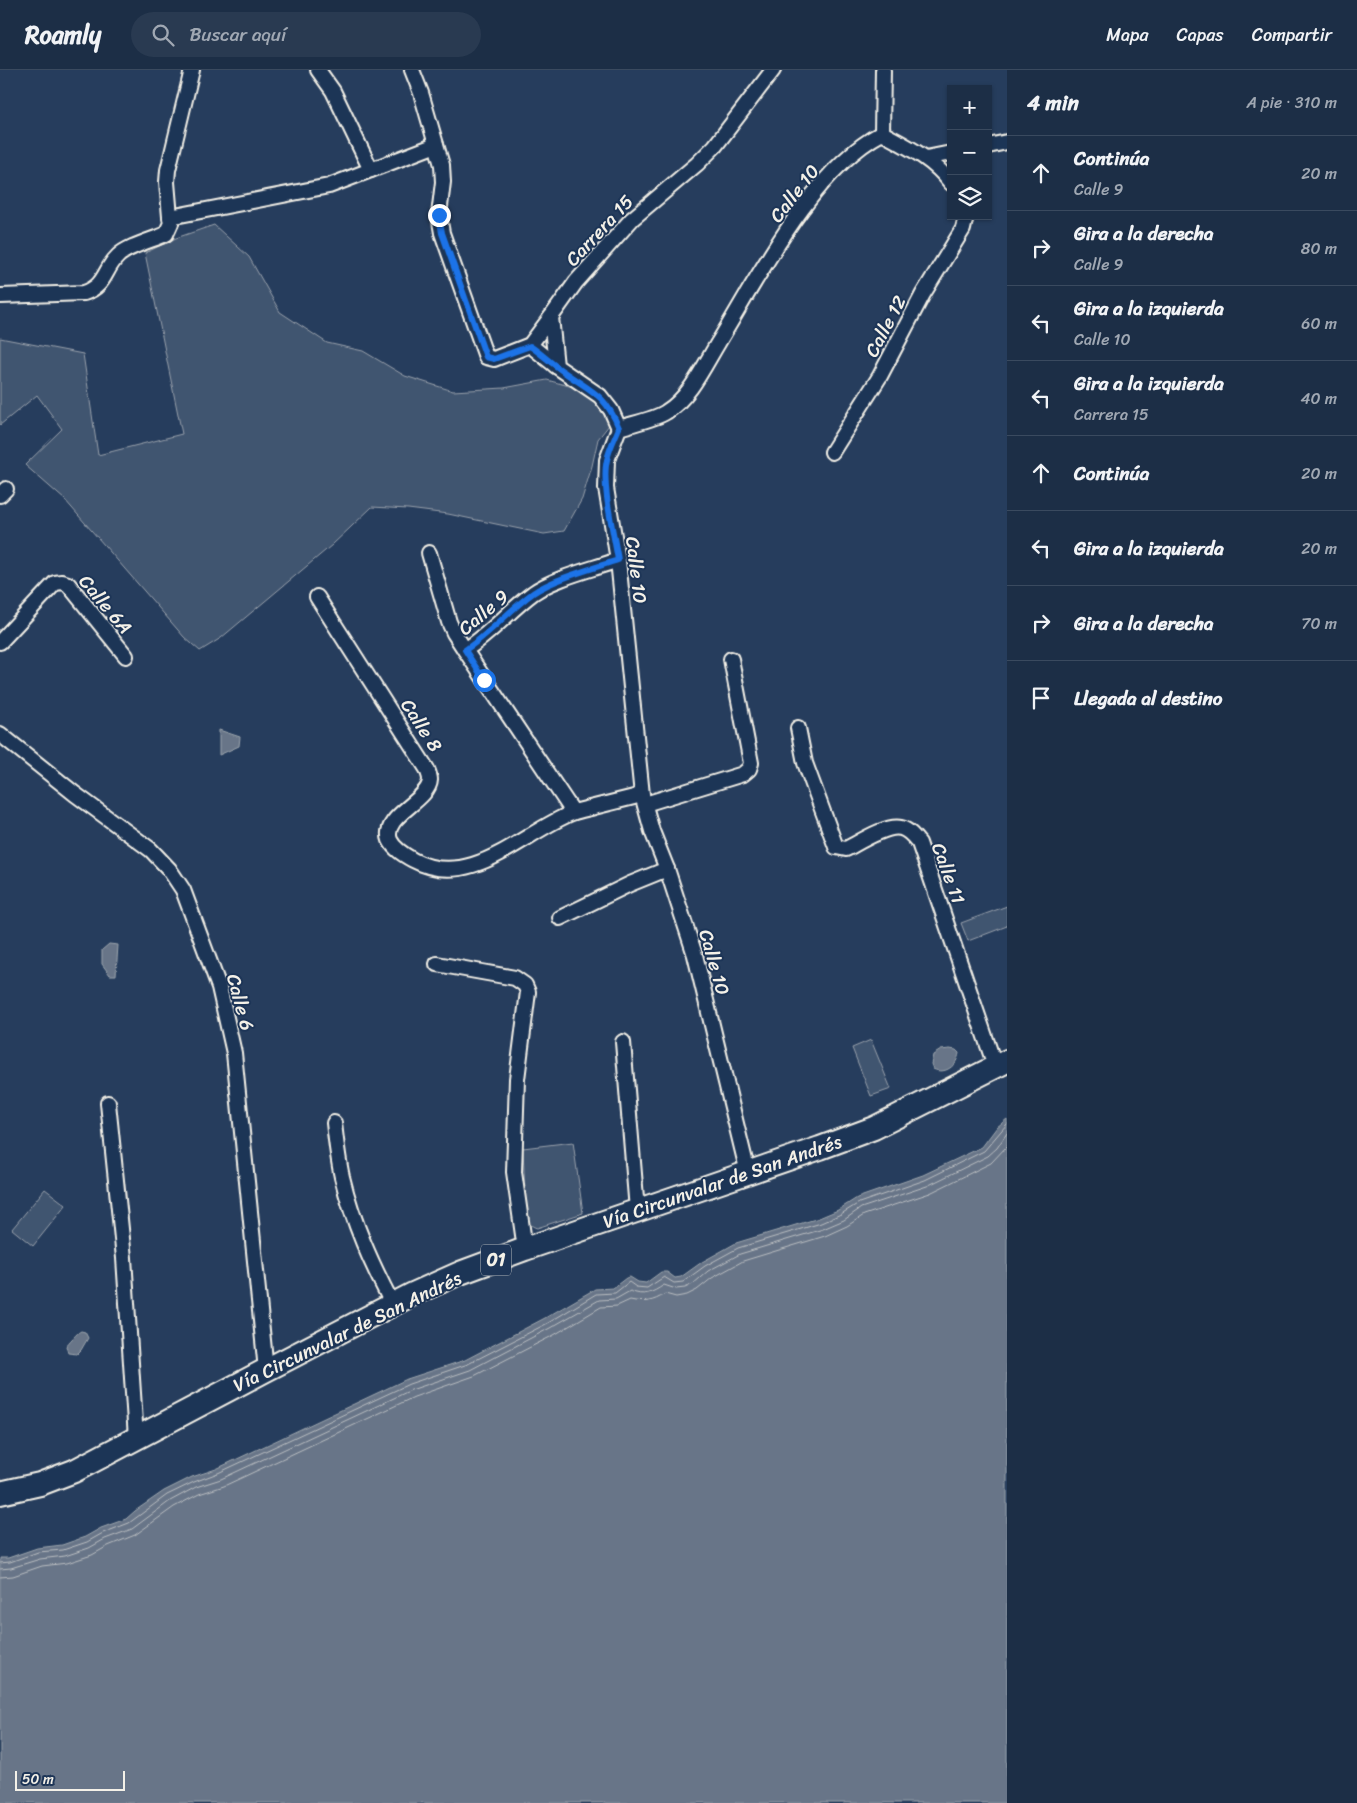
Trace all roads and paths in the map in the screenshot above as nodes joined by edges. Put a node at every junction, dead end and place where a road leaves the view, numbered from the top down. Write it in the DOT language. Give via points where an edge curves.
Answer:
graph roads {
  1 [pos="192,70"];
  2 [pos="318,70"];
  3 [pos="412,70"];
  4 [pos="773,70"];
  5 [pos="883,70"];
  6 [pos="882,133"];
  7 [pos="1007,142"];
  8 [pos="436,145"];
  9 [pos="992,145"];
  10 [pos="947,154"];
  11 [pos="926,158"];
  12 [pos="371,170"];
  13 [pos="947,178"];
  14 [pos="170,217"];
  15 [pos="965,220"];
  16 [pos="1,296"];
  17 [pos="550,317"];
  18 [pos="530,346"];
  19 [pos="556,366"];
  20 [pos="619,428"];
  21 [pos="832,452"];
  22 [pos="429,552"];
  23 [pos="618,560"];
  24 [pos="317,597"];
  25 [pos="0,642"];
  26 [pos="465,650"];
  27 [pos="126,656"];
  28 [pos="730,660"];
  29 [pos="798,728"];
  30 [pos="0,734"];
  31 [pos="644,800"];
  32 [pos="572,812"];
  33 [pos="667,869"];
  34 [pos="560,918"];
  35 [pos="437,964"];
  36 [pos="623,1042"];
  37 [pos="1001,1064"];
  38 [pos="108,1103"];
  39 [pos="334,1123"];
  40 [pos="748,1173"];
  41 [pos="637,1210"];
  42 [pos="525,1249"];
  43 [pos="393,1305"];
  44 [pos="266,1370"];
  45 [pos="136,1438"];
  46 [pos="0,1493"];
  1 -- 14 [label="street" via="168,170"];
  2 -- 12 [label="street" via="333,91"];
  3 -- 8 [label="street"];
  4 -- 17 [label="street, Carrera 15" via="715,146 632,219 576,282"];
  5 -- 6 [label="street"];
  6 -- 11 [label="street"];
  6 -- 20 [label="street, Calle 10" via="863,144 820,186 782,238 699,374 679,400 665,413"];
  7 -- 9 [label="street"];
  8 -- 12 [label="street"];
  8 -- 18 [label="street" via="442,165 439,215 442,233 486,357 494,359"];
  10 -- 11 [label="street"];
  11 -- 13 [label="street"];
  12 -- 14 [label="street" via="329,186"];
  14 -- 16 [label="street" via="170,230 166,234 118,256 93,290"];
  15 -- 21 [label="street, Calle 12" via="880,376"];
  17 -- 18 [label="street, Carrera 15"];
  17 -- 19 [label="street"];
  18 -- 19 [label="street"];
  19 -- 20 [label="street" via="600,396 612,410"];
  20 -- 23 [label="street, Calle 10" via="605,472"];
  22 -- 26 [label="street" via="449,622"];
  23 -- 26 [label="street, Calle 9" via="545,586"];
  23 -- 31 [label="street, Calle 10"];
  24 -- 32 [label="street, Calle 8" via="427,769 428,787 392,824 389,832 393,845 404,855 420,864 445,869 486,862"];
  25 -- 27 [label="street, Calle 6A" via="55,583 62,582 68,584"];
  26 -- 32 [label="street, Calle 9"];
  28 -- 31 [label="street, Calle 8" via="751,763 749,770"];
  29 -- 37 [label="street, Calle 11" via="805,763 836,847 846,849 893,827 912,834 919,843"];
  30 -- 44 [label="street, Calle 6" via="151,850 183,890 219,987 234,1053"];
  31 -- 32 [label="street, Calle 8"];
  31 -- 33 [label="street, Calle 10"];
  33 -- 34 [label="street"];
  33 -- 40 [label="street, Calle 10" via="702,982"];
  35 -- 42 [label="street" via="515,978 525,985 528,992 517,1080 514,1162"];
  36 -- 41 [label="street"];
  37 -- 40 [label="highway, Vía Circunvalar de San Andrés / 01" via="874,1128"];
  38 -- 45 [label="street" via="124,1258"];
  39 -- 43 [label="street" via="342,1175 353,1216 369,1259"];
  40 -- 41 [label="highway, Vía Circunvalar de San Andrés / 01"];
  41 -- 42 [label="highway, Vía Circunvalar de San Andrés / 01"];
  42 -- 43 [label="highway, Vía Circunvalar de San Andrés / 01" via="460,1273"];
  43 -- 44 [label="highway, Vía Circunvalar de San Andrés / 01"];
  44 -- 45 [label="highway, Vía Circunvalar de San Andrés / 01"];
  45 -- 46 [label="highway, Vía Circunvalar de San Andrés / 01" via="53,1480"];
}
